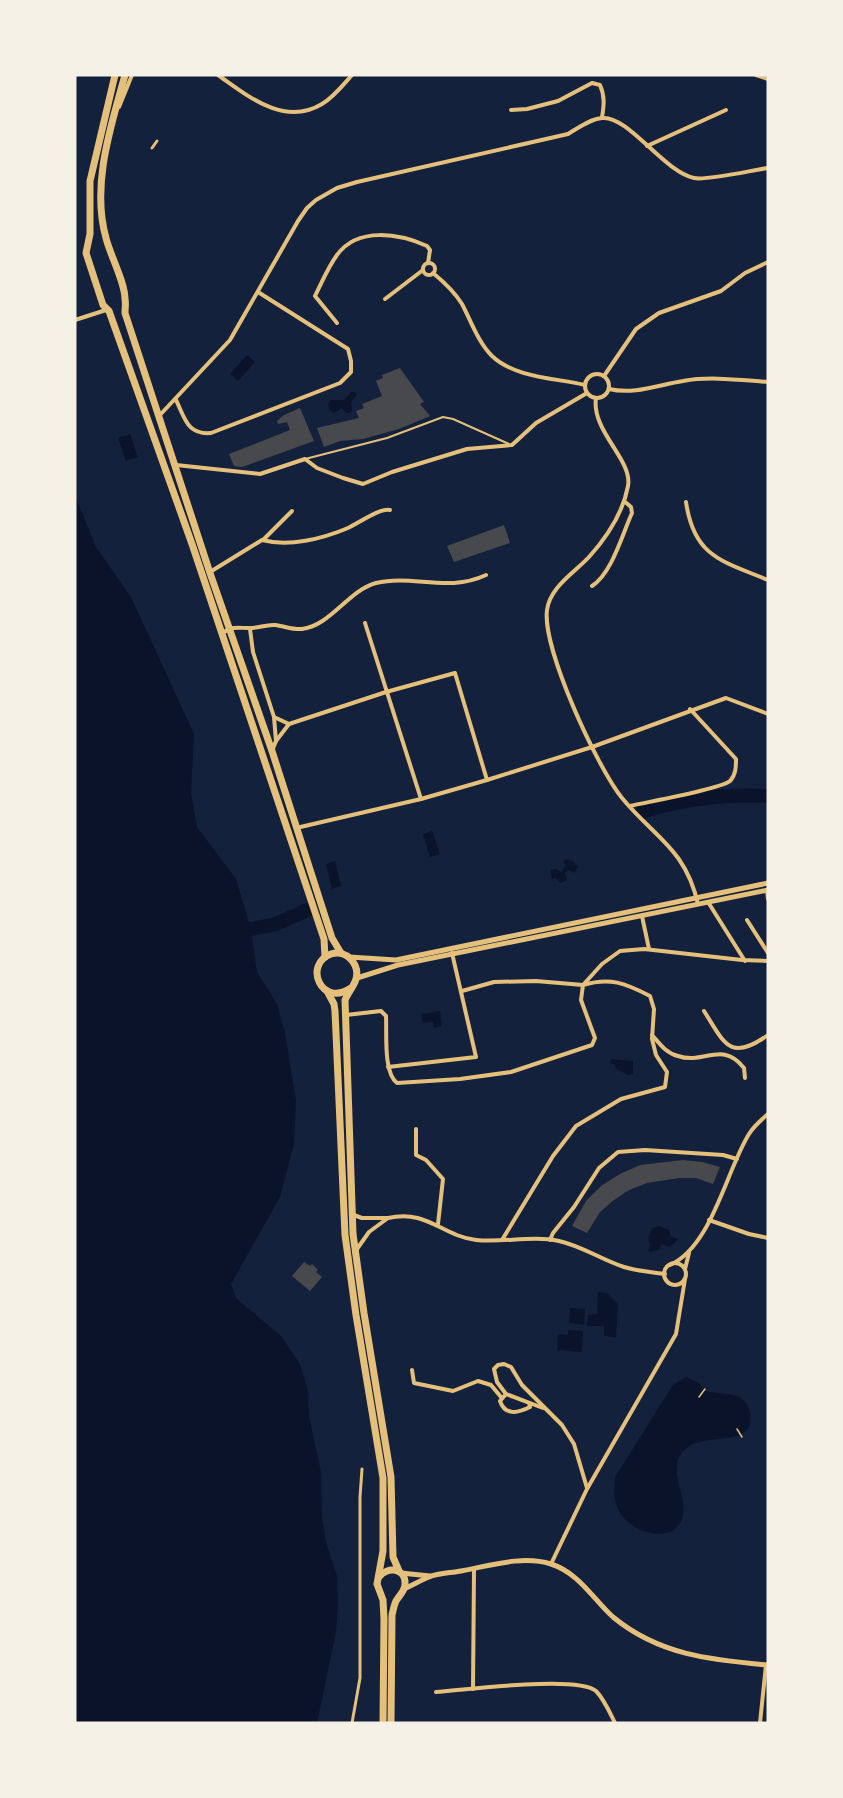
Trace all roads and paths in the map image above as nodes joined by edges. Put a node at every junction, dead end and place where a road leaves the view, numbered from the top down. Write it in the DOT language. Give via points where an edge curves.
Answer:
graph roads {
  1 [pos="116,75"];
  2 [pos="125,75"];
  3 [pos="132,75"];
  4 [pos="218,75"];
  5 [pos="352,75"];
  6 [pos="756,75"];
  7 [pos="768,79"];
  8 [pos="511,110"];
  9 [pos="726,110"];
  10 [pos="602,117"];
  11 [pos="112,124"];
  12 [pos="157,141"];
  13 [pos="647,146"];
  14 [pos="152,148"];
  15 [pos="768,168"];
  16 [pos="106,239"];
  17 [pos="89,242"];
  18 [pos="768,262"];
  19 [pos="429,263"];
  20 [pos="423,270"];
  21 [pos="433,273"];
  22 [pos="258,292"];
  23 [pos="385,299"];
  24 [pos="125,304"];
  25 [pos="108,311"];
  26 [pos="75,320"];
  27 [pos="337,323"];
  28 [pos="603,376"];
  29 [pos="768,382"];
  30 [pos="585,385"];
  31 [pos="609,389"];
  32 [pos="587,393"];
  33 [pos="596,398"];
  34 [pos="176,400"];
  35 [pos="159,416"];
  36 [pos="512,446"];
  37 [pos="305,459"];
  38 [pos="175,465"];
  39 [pos="624,501"];
  40 [pos="686,502"];
  41 [pos="390,510"];
  42 [pos="292,511"];
  43 [pos="262,540"];
  44 [pos="210,573"];
  45 [pos="486,575"];
  46 [pos="768,580"];
  47 [pos="592,586"];
  48 [pos="365,623"];
  49 [pos="229,629"];
  50 [pos="250,629"];
  51 [pos="221,635"];
  52 [pos="386,692"];
  53 [pos="690,709"];
  54 [pos="768,714"];
  55 [pos="273,717"];
  56 [pos="289,724"];
  57 [pos="276,741"];
  58 [pos="592,747"];
  59 [pos="272,751"];
  60 [pos="487,780"];
  61 [pos="421,799"];
  62 [pos="630,806"];
  63 [pos="295,828"];
  64 [pos="768,883"];
  65 [pos="767,890"];
  66 [pos="768,899"];
  67 [pos="697,901"];
  68 [pos="708,902"];
  69 [pos="642,915"];
  70 [pos="747,920"];
  71 [pos="649,950"];
  72 [pos="452,951"];
  73 [pos="341,953"];
  74 [pos="768,953"];
  75 [pos="325,957"];
  76 [pos="349,957"];
  77 [pos="746,961"];
  78 [pos="768,961"];
  79 [pos="357,978"];
  80 [pos="583,985"];
  81 [pos="351,988"];
  82 [pos="327,991"];
  83 [pos="462,991"];
  84 [pos="704,1011"];
  85 [pos="345,1015"];
  86 [pos="652,1035"];
  87 [pos="768,1035"];
  88 [pos="388,1067"];
  89 [pos="745,1078"];
  90 [pos="768,1114"];
  91 [pos="416,1129"];
  92 [pos="737,1159"];
  93 [pos="351,1214"];
  94 [pos="388,1218"];
  95 [pos="709,1220"];
  96 [pos="438,1224"];
  97 [pos="768,1238"];
  98 [pos="502,1240"];
  99 [pos="550,1240"];
  100 [pos="690,1250"];
  101 [pos="355,1252"];
  102 [pos="670,1265"];
  103 [pos="685,1270"];
  104 [pos="665,1274"];
  105 [pos="685,1280"];
  106 [pos="677,1285"];
  107 [pos="682,1301"];
  108 [pos="412,1370"];
  109 [pos="705,1389"];
  110 [pos="506,1394"];
  111 [pos="501,1397"];
  112 [pos="699,1397"];
  113 [pos="529,1402"];
  114 [pos="547,1410"];
  115 [pos="737,1429"];
  116 [pos="742,1437"];
  117 [pos="362,1469"];
  118 [pos="587,1489"];
  119 [pos="551,1564"];
  120 [pos="474,1569"];
  121 [pos="400,1572"];
  122 [pos="430,1576"];
  123 [pos="379,1577"];
  124 [pos="405,1589"];
  125 [pos="381,1592"];
  126 [pos="767,1664"];
  127 [pos="473,1689"];
  128 [pos="436,1692"];
  129 [pos="352,1723"];
  130 [pos="383,1723"];
  131 [pos="391,1723"];
  132 [pos="615,1723"];
  133 [pos="760,1723"];
  1 -- 17 [label="main road" via="90,181"];
  2 -- 11 [label="main road"];
  3 -- 11 [label="street"];
  4 -- 5 [label="street" via="261,105 292,112 328,100"];
  6 -- 7 [label="street"];
  8 -- 10 [label="street" via="558,101 592,83 602,89"];
  9 -- 13 [label="street"];
  10 -- 13 [label="street" via="618,121"];
  10 -- 22 [label="street" via="568,134 337,188 307,208"];
  11 -- 16 [label="main road" via="101,182"];
  12 -- 14 [label="street"];
  13 -- 15 [label="street" via="684,175 696,179"];
  16 -- 17 [label="main road" via="96,237"];
  16 -- 24 [label="main road"];
  17 -- 25 [label="main road" via="86,253"];
  18 -- 28 [label="street" via="720,291 659,313 636,329"];
  19 -- 20 [label="street"];
  19 -- 21 [label="street" via="434,266"];
  19 -- 27 [label="street" via="427,246 390,234 350,243 338,254 315,296"];
  20 -- 21 [label="street"];
  20 -- 23 [label="street"];
  21 -- 30 [label="street" via="461,302 493,356 534,375"];
  22 -- 34 [label="street" via="230,340"];
  22 -- 34 [label="street" via="348,349 351,372 340,383 211,433 200,434 191,429"];
  24 -- 25 [label="main road"];
  24 -- 35 [label="main road"];
  25 -- 26 [label="street"];
  25 -- 51 [label="main road"];
  28 -- 30 [label="street" via="590,376"];
  28 -- 31 [label="street"];
  29 -- 31 [label="street" via="684,381 647,390"];
  30 -- 32 [label="street"];
  31 -- 33 [label="street" via="605,396"];
  32 -- 33 [label="street"];
  32 -- 36 [label="street" via="536,423"];
  33 -- 39 [label="street" via="595,409 605,435 621,459 629,483"];
  34 -- 35 [label="street"];
  35 -- 38 [label="main road"];
  36 -- 37 [label="street" via="467,449 363,484"];
  36 -- 37 [label="lane" via="443,417 387,438"];
  37 -- 38 [label="street" via="260,474"];
  38 -- 44 [label="main road"];
  39 -- 47 [label="street" via="632,513 607,571"];
  39 -- 58 [label="street" via="610,530 590,556 550,596 547,611 551,643"];
  40 -- 46 [label="street" via="689,524 702,546 726,563"];
  41 -- 43 [label="street" via="379,511 345,529 304,540 277,544"];
  42 -- 43 [label="street"];
  43 -- 44 [label="street"];
  44 -- 49 [label="main road"];
  45 -- 50 [label="street" via="447,584 376,583 308,628 273,625"];
  48 -- 52 [label="street"];
  49 -- 50 [label="street"];
  49 -- 51 [label="street"];
  49 -- 59 [label="main road"];
  50 -- 55 [label="street"];
  51 -- 75 [label="main road" via="324,939"];
  52 -- 56 [label="street"];
  52 -- 60 [label="street" via="455,673"];
  52 -- 61 [label="street"];
  53 -- 54 [label="street" via="726,698"];
  53 -- 58 [label="street"];
  53 -- 62 [label="street" via="736,759 730,781"];
  55 -- 56 [label="street"];
  55 -- 57 [label="street"];
  56 -- 57 [label="street"];
  57 -- 59 [label="street"];
  58 -- 60 [label="street"];
  58 -- 62 [label="street" via="614,788"];
  59 -- 63 [label="main road"];
  60 -- 61 [label="street"];
  61 -- 63 [label="street"];
  62 -- 67 [label="street" via="676,853"];
  63 -- 73 [label="main road" via="332,938"];
  64 -- 67 [label="street"];
  65 -- 66 [label="street"];
  65 -- 68 [label="street"];
  67 -- 68 [label="street"];
  67 -- 69 [label="street"];
  67 -- 72 [label="street"];
  68 -- 77 [label="street"];
  69 -- 71 [label="street"];
  69 -- 72 [label="street"];
  70 -- 74 [label="street"];
  71 -- 77 [label="street"];
  71 -- 80 [label="street" via="620,951 602,963"];
  72 -- 76 [label="street" via="396,960"];
  72 -- 79 [label="street"];
  72 -- 83 [label="street"];
  73 -- 75 [label="main road"];
  73 -- 76 [label="main road"];
  75 -- 82 [label="main road" via="317,975"];
  76 -- 79 [label="main road" via="356,966"];
  77 -- 78 [label="street"];
  79 -- 81 [label="main road"];
  80 -- 83 [label="street" via="494,982"];
  80 -- 86 [label="street" via="611,981 650,996 654,1009"];
  80 -- 88 [label="street" via="581,999 595,1038 592,1045 510,1072 460,1079 397,1083 391,1079"];
  81 -- 82 [label="main road" via="339,993"];
  81 -- 85 [label="main road" via="345,1000"];
  82 -- 123 [label="main road" via="335,1011 345,1235 383,1478"];
  83 -- 88 [label="street" via="476,1057"];
  84 -- 87 [label="street" via="723,1042 732,1048 759,1042"];
  85 -- 88 [label="street" via="381,1011 386,1016"];
  85 -- 93 [label="main road"];
  86 -- 89 [label="street" via="664,1049 679,1057 717,1053 733,1058 744,1068"];
  86 -- 98 [label="street" via="656,1054 667,1072 666,1088 621,1099 576,1126"];
  90 -- 92 [label="street" via="749,1133"];
  91 -- 96 [label="street" via="416,1155 443,1179"];
  92 -- 95 [label="street"];
  92 -- 99 [label="street" via="645,1150 618,1152 599,1168"];
  93 -- 94 [label="street"];
  93 -- 101 [label="main road"];
  94 -- 96 [label="street" via="402,1215"];
  94 -- 101 [label="street" via="369,1232"];
  95 -- 97 [label="street"];
  95 -- 100 [label="street"];
  96 -- 98 [label="street" via="454,1234 476,1240"];
  98 -- 99 [label="street"];
  99 -- 104 [label="street" via="624,1267"];
  100 -- 102 [label="street" via="682,1260"];
  100 -- 103 [label="street"];
  101 -- 121 [label="main road" via="390,1466 393,1557"];
  102 -- 103 [label="street" via="677,1264"];
  102 -- 104 [label="street"];
  103 -- 105 [label="street"];
  104 -- 106 [label="street" via="667,1281"];
  105 -- 106 [label="street"];
  105 -- 107 [label="street"];
  106 -- 107 [label="street"];
  107 -- 118 [label="street" via="676,1334 667,1353"];
  108 -- 111 [label="street" via="414,1383 453,1391 478,1381 491,1385"];
  109 -- 112 [label="path"];
  110 -- 111 [label="street"];
  110 -- 113 [label="street"];
  110 -- 114 [label="street" via="494,1375 498,1365 511,1368"];
  111 -- 113 [label="street" via="500,1404 510,1412 523,1411 530,1407"];
  113 -- 114 [label="street"];
  114 -- 118 [label="street" via="574,1444"];
  115 -- 116 [label="path"];
  117 -- 129 [label="street" via="360,1678"];
  118 -- 119 [label="street"];
  119 -- 120 [label="street" via="522,1561"];
  119 -- 126 [label="street" via="585,1585 619,1621 657,1644 689,1656"];
  120 -- 122 [label="street"];
  120 -- 127 [label="street"];
  121 -- 122 [label="street"];
  121 -- 123 [label="main road" via="385,1571"];
  121 -- 124 [label="main road"];
  122 -- 124 [label="street"];
  123 -- 125 [label="main road"];
  124 -- 125 [label="main road" via="393,1597"];
  124 -- 131 [label="main road" via="392,1615"];
  125 -- 130 [label="main road"];
  126 -- 133 [label="street"];
  127 -- 128 [label="street"];
  127 -- 132 [label="street" via="586,1686 596,1692"];
}
